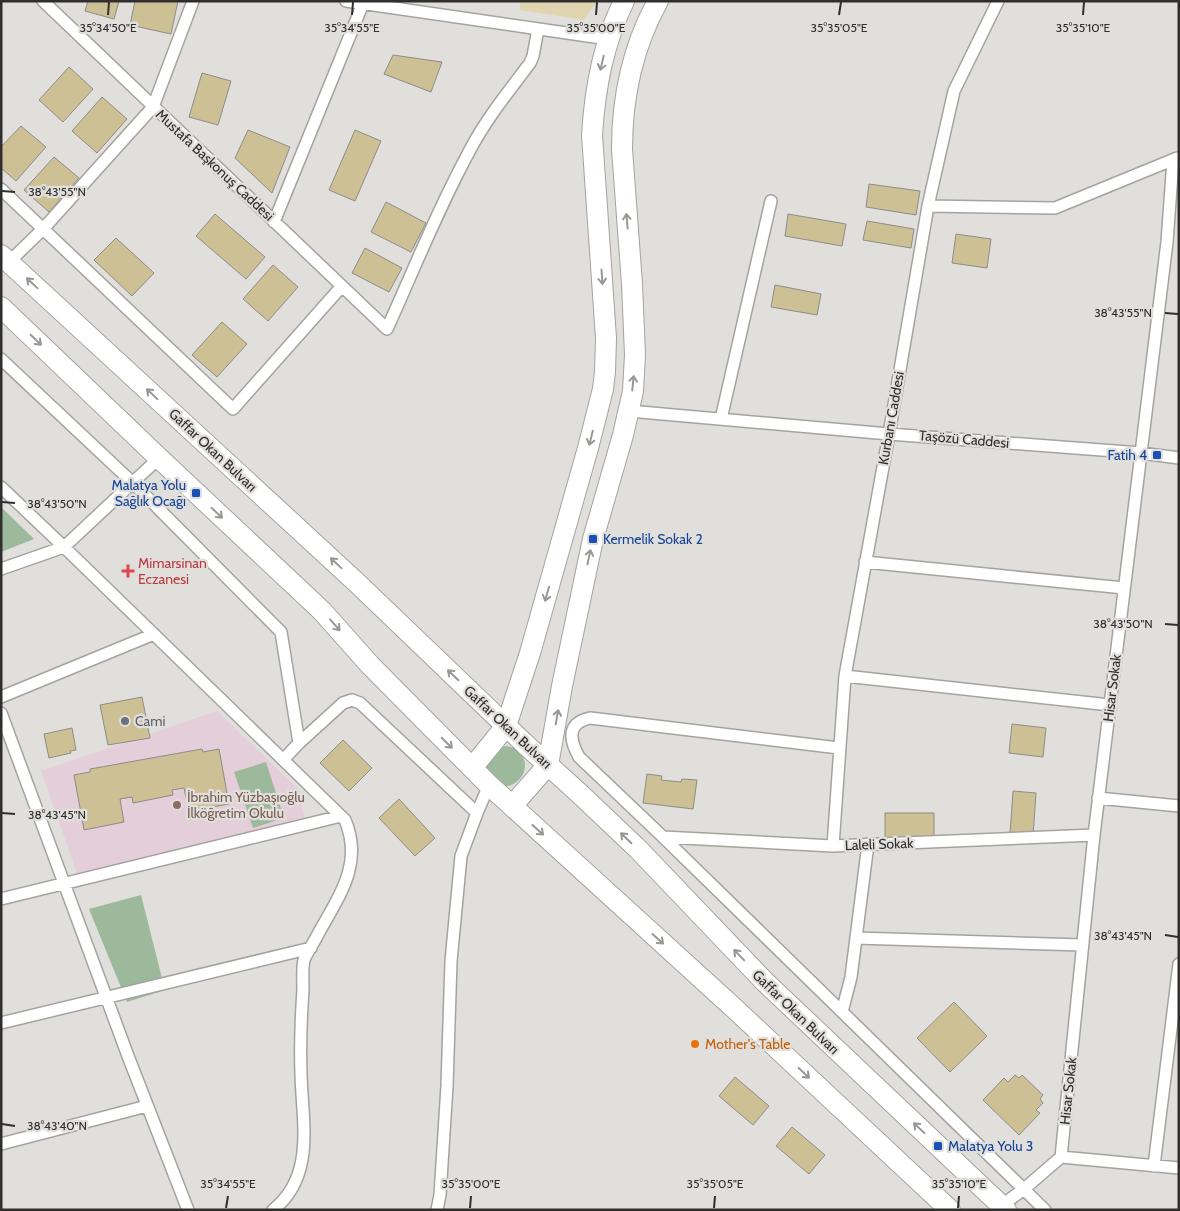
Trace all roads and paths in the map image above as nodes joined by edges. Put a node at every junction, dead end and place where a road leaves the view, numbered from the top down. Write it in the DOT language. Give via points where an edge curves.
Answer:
graph roads {
  1 [pos="43,1"];
  2 [pos="193,1"];
  3 [pos="346,1"];
  4 [pos="624,1"];
  5 [pos="658,1"];
  6 [pos="998,1"];
  7 [pos="363,2"];
  8 [pos="538,29"];
  9 [pos="608,39"];
  10 [pos="153,107"];
  11 [pos="1176,159"];
  12 [pos="1,189"];
  13 [pos="771,201"];
  14 [pos="928,206"];
  15 [pos="274,222"];
  16 [pos="43,229"];
  17 [pos="5,258"];
  18 [pos="342,286"];
  19 [pos="1,307"];
  20 [pos="1,358"];
  21 [pos="629,411"];
  22 [pos="721,419"];
  23 [pos="889,434"];
  24 [pos="1141,453"];
  25 [pos="159,458"];
  26 [pos="1179,458"];
  27 [pos="133,483"];
  28 [pos="1,487"];
  29 [pos="64,547"];
  30 [pos="865,562"];
  31 [pos="1,570"];
  32 [pos="1124,588"];
  33 [pos="154,634"];
  34 [pos="845,676"];
  35 [pos="1,697"];
  36 [pos="1110,705"];
  37 [pos="1,713"];
  38 [pos="506,726"];
  39 [pos="299,743"];
  40 [pos="840,748"];
  41 [pos="283,760"];
  42 [pos="548,765"];
  43 [pos="472,768"];
  44 [pos="489,785"];
  45 [pos="1098,798"];
  46 [pos="512,806"];
  47 [pos="1179,806"];
  48 [pos="477,813"];
  49 [pos="342,816"];
  50 [pos="1094,834"];
  51 [pos="664,837"];
  52 [pos="868,844"];
  53 [pos="833,846"];
  54 [pos="65,884"];
  55 [pos="1,899"];
  56 [pos="856,938"];
  57 [pos="1082,945"];
  58 [pos="311,948"];
  59 [pos="1179,964"];
  60 [pos="106,998"];
  61 [pos="842,1012"];
  62 [pos="1,1023"];
  63 [pos="147,1106"];
  64 [pos="1,1144"];
  65 [pos="1061,1157"];
  66 [pos="1154,1166"];
  67 [pos="1179,1168"];
  68 [pos="1024,1189"];
  69 [pos="1003,1208"];
  70 [pos="188,1210"];
  71 [pos="273,1210"];
  72 [pos="437,1210"];
  73 [pos="950,1210"];
  74 [pos="1045,1210"];
  1 -- 10 [label="street, Mustafa Başkonuş Caddesi"];
  2 -- 10 [label="street"];
  3 -- 7 [label="street"];
  4 -- 9 [label="highway"];
  21 -- 5 [label="highway, one-way" via="635,355 622,126 632,64"];
  6 -- 14 [label="street, Kurbanı Caddesi" via="954,91"];
  7 -- 8 [label="street"];
  7 -- 15 [label="street"];
  8 -- 9 [label="street"];
  8 -- 18 [label="street, Mustafa Başkonuş Caddesi" via="530,63 472,147 387,329"];
  9 -- 38 [label="highway, one-way" via="592,135 606,338 604,389 530,653"];
  10 -- 15 [label="street, Mustafa Başkonuş Caddesi"];
  10 -- 16 [label="street"];
  11 -- 14 [label="street" via="1055,208"];
  11 -- 24 [label="street, Hisar Sokak"];
  12 -- 16 [label="street"];
  13 -- 22 [label="street"];
  14 -- 23 [label="street, Kurbanı Caddesi"];
  15 -- 18 [label="street, Mustafa Başkonuş Caddesi"];
  16 -- 17 [label="street"];
  16 -- 18 [label="street" via="233,409"];
  38 -- 17 [label="highway, Gaffar Okan Bulvarı, one-way" via="356,582"];
  19 -- 25 [label="highway, one-way"];
  20 -- 27 [label="street"];
  21 -- 22 [label="street, Taşözü Caddesi"];
  42 -- 21 [label="highway, one-way" via="593,539"];
  22 -- 23 [label="street, Taşözü Caddesi"];
  23 -- 24 [label="street, Taşözü Caddesi"];
  23 -- 30 [label="street, Kurbanı Caddesi"];
  24 -- 26 [label="street, Taşözü Caddesi"];
  24 -- 32 [label="street, Hisar Sokak"];
  25 -- 27 [label="street"];
  25 -- 43 [label="highway, one-way" via="322,611 370,666"];
  27 -- 29 [label="street"];
  27 -- 39 [label="street" via="281,632"];
  28 -- 29 [label="street"];
  29 -- 31 [label="street"];
  29 -- 33 [label="street"];
  30 -- 32 [label="street"];
  30 -- 34 [label="street, Kurbanı Caddesi"];
  32 -- 36 [label="street, Hisar Sokak"];
  33 -- 35 [label="street"];
  33 -- 41 [label="street"];
  34 -- 36 [label="street"];
  34 -- 40 [label="street, Kurbanı Caddesi"];
  36 -- 45 [label="street, Hisar Sokak"];
  37 -- 54 [label="street"];
  38 -- 42 [label="highway, Gaffar Okan Bulvarı"];
  38 -- 43 [label="highway"];
  39 -- 41 [label="street"];
  39 -- 48 [label="street" via="343,703 360,702"];
  40 -- 51 [label="street" via="598,718 582,720 574,726 572,734 579,757"];
  40 -- 53 [label="street, Kurbanı Caddesi"];
  41 -- 49 [label="street"];
  42 -- 46 [label="highway"];
  69 -- 42 [label="highway, Gaffar Okan Bulvarı, one-way" via="764,982 638,849"];
  43 -- 44 [label="highway"];
  44 -- 46 [label="highway"];
  44 -- 48 [label="street"];
  45 -- 47 [label="street"];
  45 -- 50 [label="street, Hisar Sokak"];
  46 -- 73 [label="highway, one-way"];
  48 -- 72 [label="street" via="461,856 451,961 446,1096"];
  49 -- 54 [label="street"];
  49 -- 58 [label="street" via="350,836 351,864 345,884"];
  50 -- 52 [label="street, Laleli Sokak"];
  50 -- 57 [label="street, Hisar Sokak"];
  51 -- 53 [label="street, Laleli Sokak"];
  51 -- 61 [label="street"];
  52 -- 53 [label="street, Laleli Sokak"];
  52 -- 56 [label="street"];
  54 -- 55 [label="street"];
  54 -- 60 [label="street"];
  56 -- 57 [label="street"];
  56 -- 61 [label="street" via="852,977"];
  57 -- 65 [label="street, Hisar Sokak"];
  58 -- 60 [label="street"];
  58 -- 71 [label="street" via="304,960 302,999 302,1156 292,1188"];
  59 -- 66 [label="street"];
  60 -- 62 [label="street"];
  60 -- 63 [label="street"];
  61 -- 68 [label="street"];
  63 -- 64 [label="street"];
  63 -- 70 [label="street"];
  65 -- 66 [label="street"];
  65 -- 68 [label="street"];
  66 -- 67 [label="street"];
  68 -- 69 [label="street"];
  68 -- 74 [label="street"];
}
